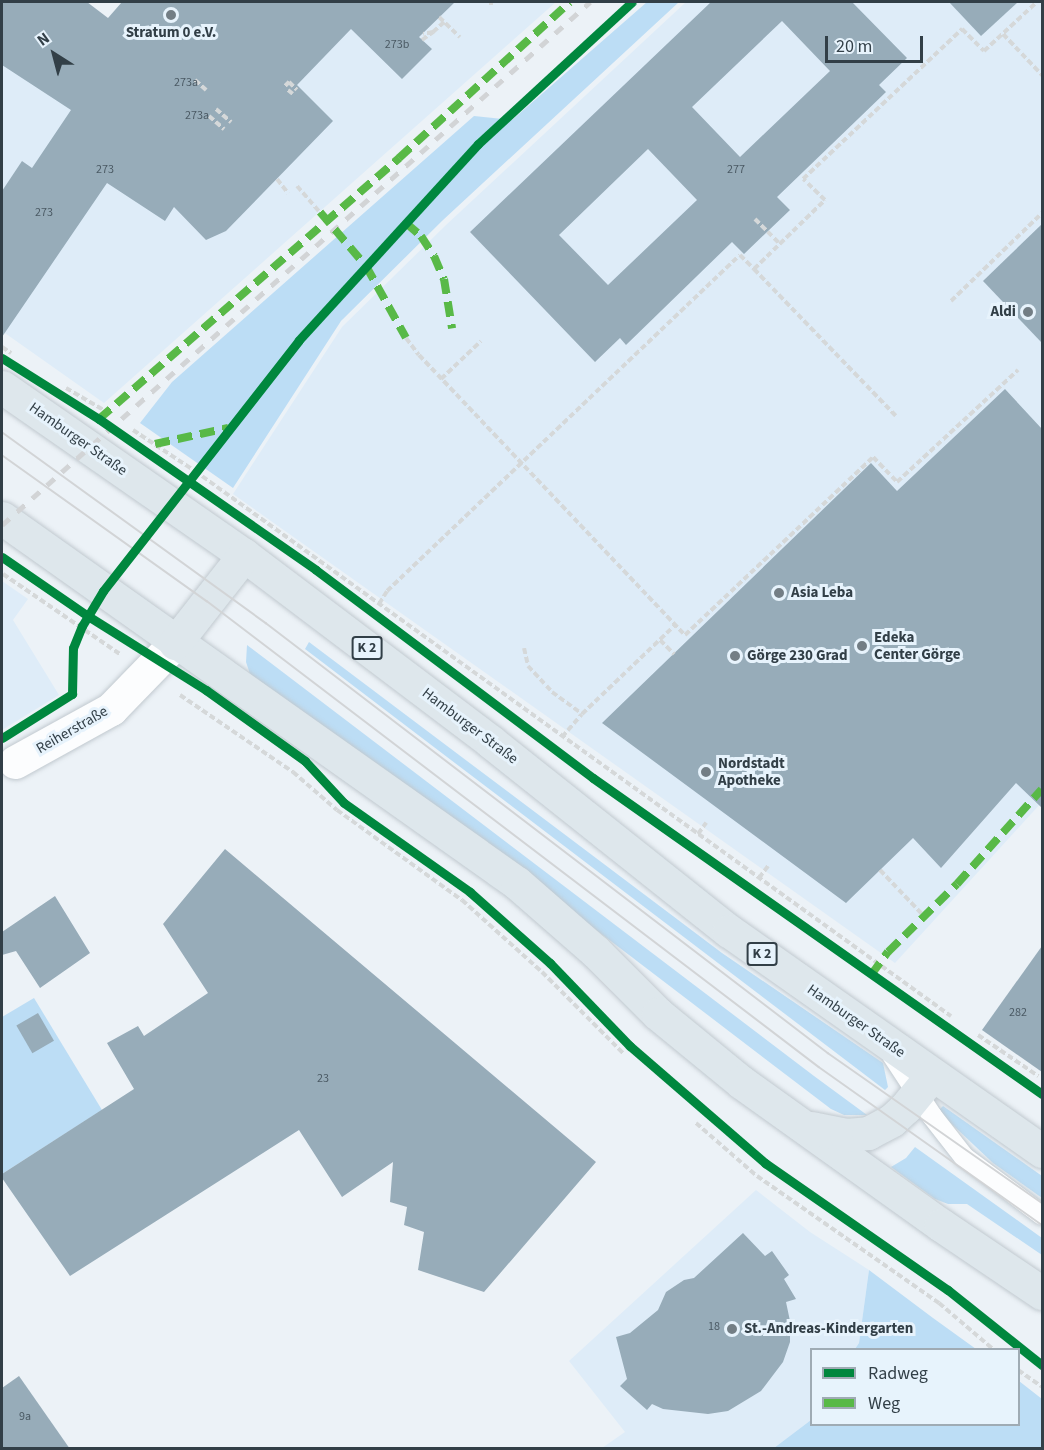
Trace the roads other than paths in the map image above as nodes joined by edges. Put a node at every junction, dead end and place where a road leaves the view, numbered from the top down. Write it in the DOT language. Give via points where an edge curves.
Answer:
graph roads {
  1 [pos="6,375"];
  2 [pos="2,518"];
  3 [pos="244,555"];
  4 [pos="175,643"];
  5 [pos="15,762"];
  6 [pos="924,1084"];
  7 [pos="802,1125"];
  8 [pos="1042,1151"];
  9 [pos="1042,1215"];
  10 [pos="1042,1293"];
  1 -- 3 [label="main road, Hamburger Straße / K 2"];
  2 -- 4 [label="main road"];
  3 -- 4 [label="main road"];
  3 -- 6 [label="main road, Hamburger Straße / K 2" via="491,742 729,931 881,1038"];
  4 -- 5 [label="street, Reiherstraße" via="111,708"];
  4 -- 7 [label="main road" via="517,883 595,951 657,1014"];
  6 -- 7 [label="main road" via="892,1119 868,1133 846,1135"];
  6 -- 8 [label="main road, Hamburger Straße / K 2"];
  6 -- 9 [label="lane" via="964,1157"];
  7 -- 10 [label="main road"];
}
